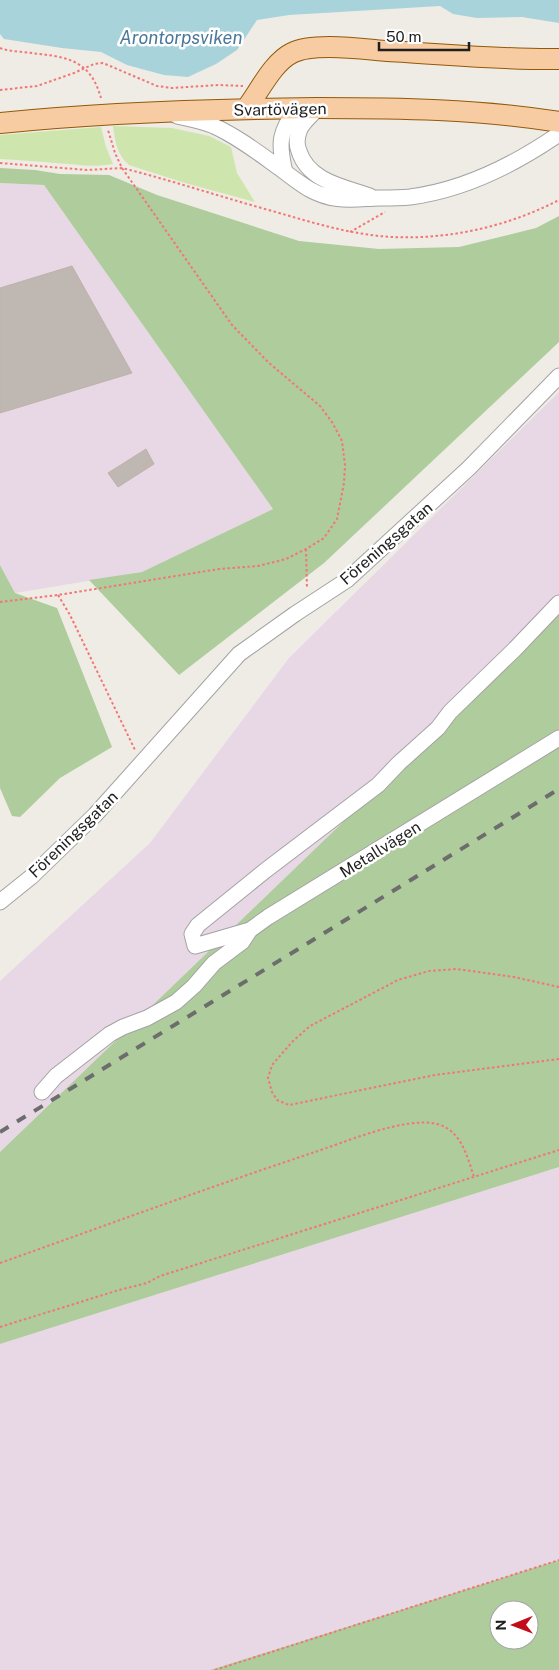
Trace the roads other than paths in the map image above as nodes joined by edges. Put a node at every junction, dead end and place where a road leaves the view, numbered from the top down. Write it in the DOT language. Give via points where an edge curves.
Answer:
graph roads {
  1 [pos="559,59"];
  2 [pos="297,108"];
  3 [pos="318,108"];
  4 [pos="246,109"];
  5 [pos="151,112"];
  6 [pos="559,122"];
  7 [pos="0,123"];
  8 [pos="559,134"];
  9 [pos="285,172"];
  10 [pos="377,198"];
  11 [pos="559,376"];
  12 [pos="559,603"];
  13 [pos="559,738"];
  14 [pos="0,902"];
  15 [pos="250,930"];
  16 [pos="42,1092"];
  1 -- 4 [label="main road" via="308,48 280,61"];
  2 -- 3 [label="main road, Svartövägen"];
  2 -- 4 [label="main road, Svartövägen"];
  2 -- 9 [label="street" via="281,137"];
  3 -- 6 [label="main road, Svartövägen" via="448,110"];
  3 -- 10 [label="street" via="302,126 298,136 297,147 303,162 327,181"];
  4 -- 5 [label="main road, Svartövägen"];
  5 -- 7 [label="main road, Svartövägen"];
  5 -- 9 [label="street" via="214,126"];
  8 -- 10 [label="street" via="528,155 466,183 424,195"];
  9 -- 10 [label="street" via="307,188 329,197 350,200"];
  11 -- 14 [label="street, Föreningsgatan" via="469,468 347,580 239,654 88,822"];
  12 -- 15 [label="street, Metallvägen" via="378,785 198,924 192,934 195,946"];
  13 -- 15 [label="street, Metallvägen"];
  15 -- 16 [label="street" via="242,942 214,963 180,998 148,1018 110,1034 56,1076"];
}
